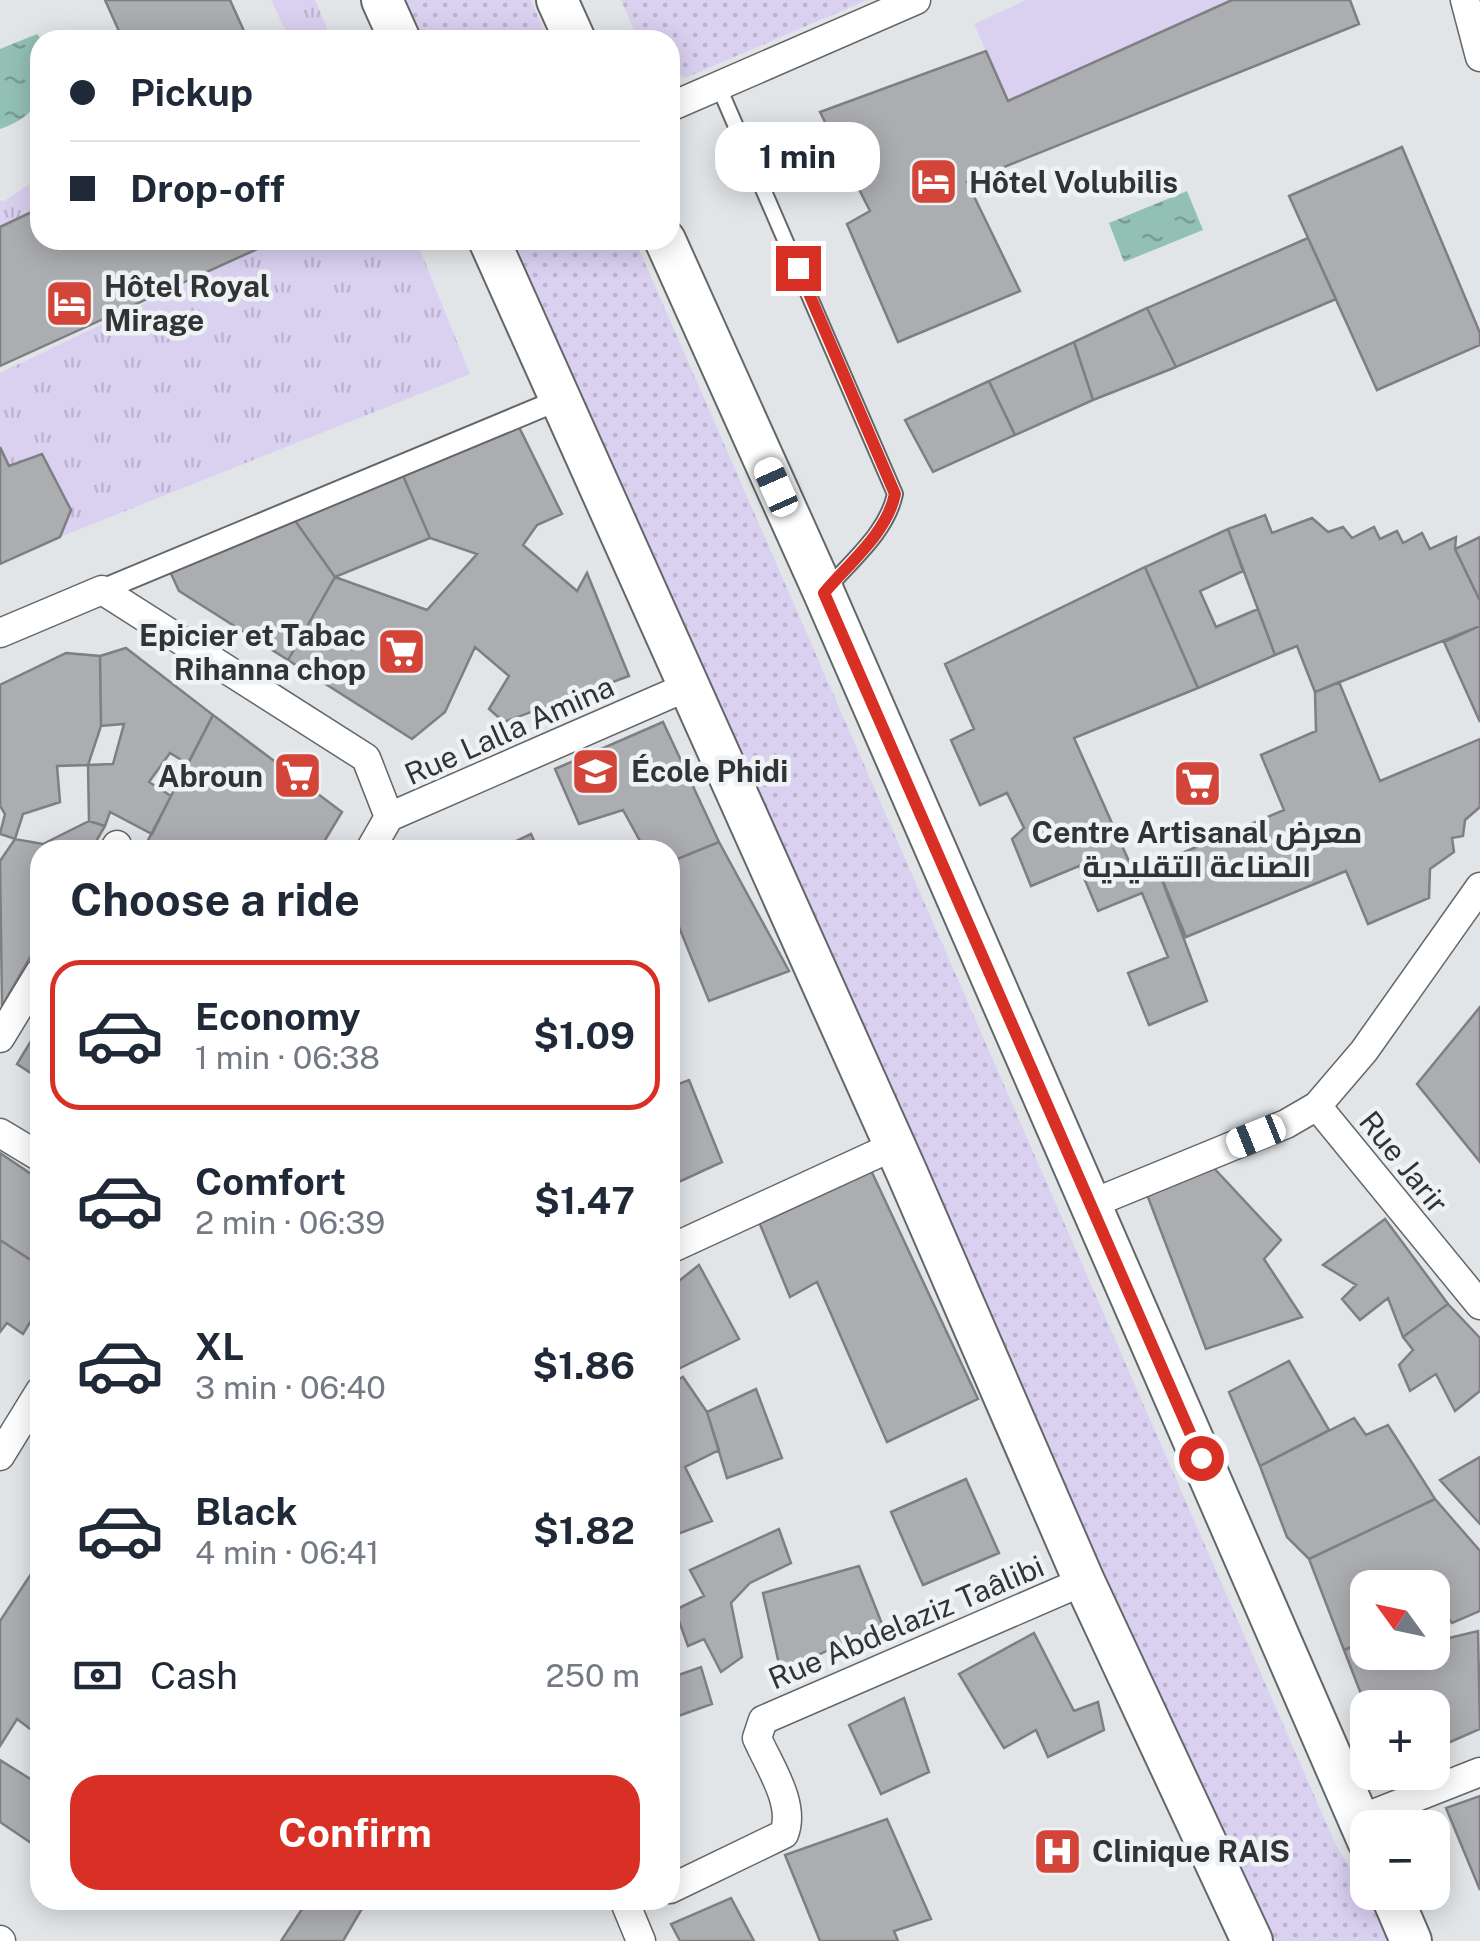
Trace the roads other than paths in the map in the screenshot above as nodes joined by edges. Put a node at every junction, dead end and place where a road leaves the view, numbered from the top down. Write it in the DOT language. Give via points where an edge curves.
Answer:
graph roads {
  1 [pos="382,0"];
  2 [pos="557,0"];
  3 [pos="916,0"];
  4 [pos="1465,0"];
  5 [pos="396,30"];
  6 [pos="570,30"];
  7 [pos="1480,57"];
  8 [pos="717,84"];
  9 [pos="680,102"];
  10 [pos="493,250"];
  11 [pos="670,250"];
  12 [pos="560,399"];
  13 [pos="102,590"];
  14 [pos="824,593"];
  15 [pos="0,633"];
  16 [pos="689,686"];
  17 [pos="389,817"];
  18 [pos="376,840"];
  19 [pos="1480,887"];
  20 [pos="30,987"];
  21 [pos="2,1030"];
  22 [pos="1317,1106"];
  23 [pos="0,1132"];
  24 [pos="894,1146"];
  25 [pos="30,1151"];
  26 [pos="1091,1204"];
  27 [pos="680,1244"];
  28 [pos="1480,1306"];
  29 [pos="30,1407"];
  30 [pos="0,1456"];
  31 [pos="1084,1581"];
  32 [pos="1480,1772"];
  33 [pos="1354,1810"];
  34 [pos="1405,1810"];
  35 [pos="680,1884"];
  36 [pos="634,1910"];
  37 [pos="1398,1910"];
  38 [pos="641,1941"];
  39 [pos="1252,1941"];
  40 [pos="1411,1941"];
  1 -- 5 [label="main road"];
  2 -- 6 [label="main road"];
  3 -- 8 [label="street"];
  4 -- 7 [label="street"];
  8 -- 9 [label="street"];
  8 -- 14 [label="lane" via="895,494 884,524"];
  10 -- 12 [label="main road"];
  11 -- 14 [label="main road"];
  12 -- 13 [label="street"];
  12 -- 16 [label="main road"];
  13 -- 15 [label="street"];
  13 -- 17 [label="street" via="366,758"];
  14 -- 26 [label="main road"];
  16 -- 17 [label="street, Rue Lalla Amina"];
  16 -- 24 [label="main road"];
  17 -- 18 [label="street, Rue Lalla Amina"];
  19 -- 22 [label="street"];
  20 -- 21 [label="street"];
  22 -- 26 [label="street"];
  22 -- 28 [label="street, Rue Jarir"];
  23 -- 25 [label="street"];
  24 -- 27 [label="street"];
  24 -- 31 [label="main road"];
  26 -- 33 [label="main road"];
  29 -- 30 [label="street"];
  31 -- 35 [label="street, Rue Abdelaziz Taâlibi" via="763,1720 757,1738 788,1808 784,1834"];
  31 -- 39 [label="main road"];
  32 -- 34 [label="street"];
  36 -- 38 [label="street"];
  37 -- 40 [label="main road"];
}
